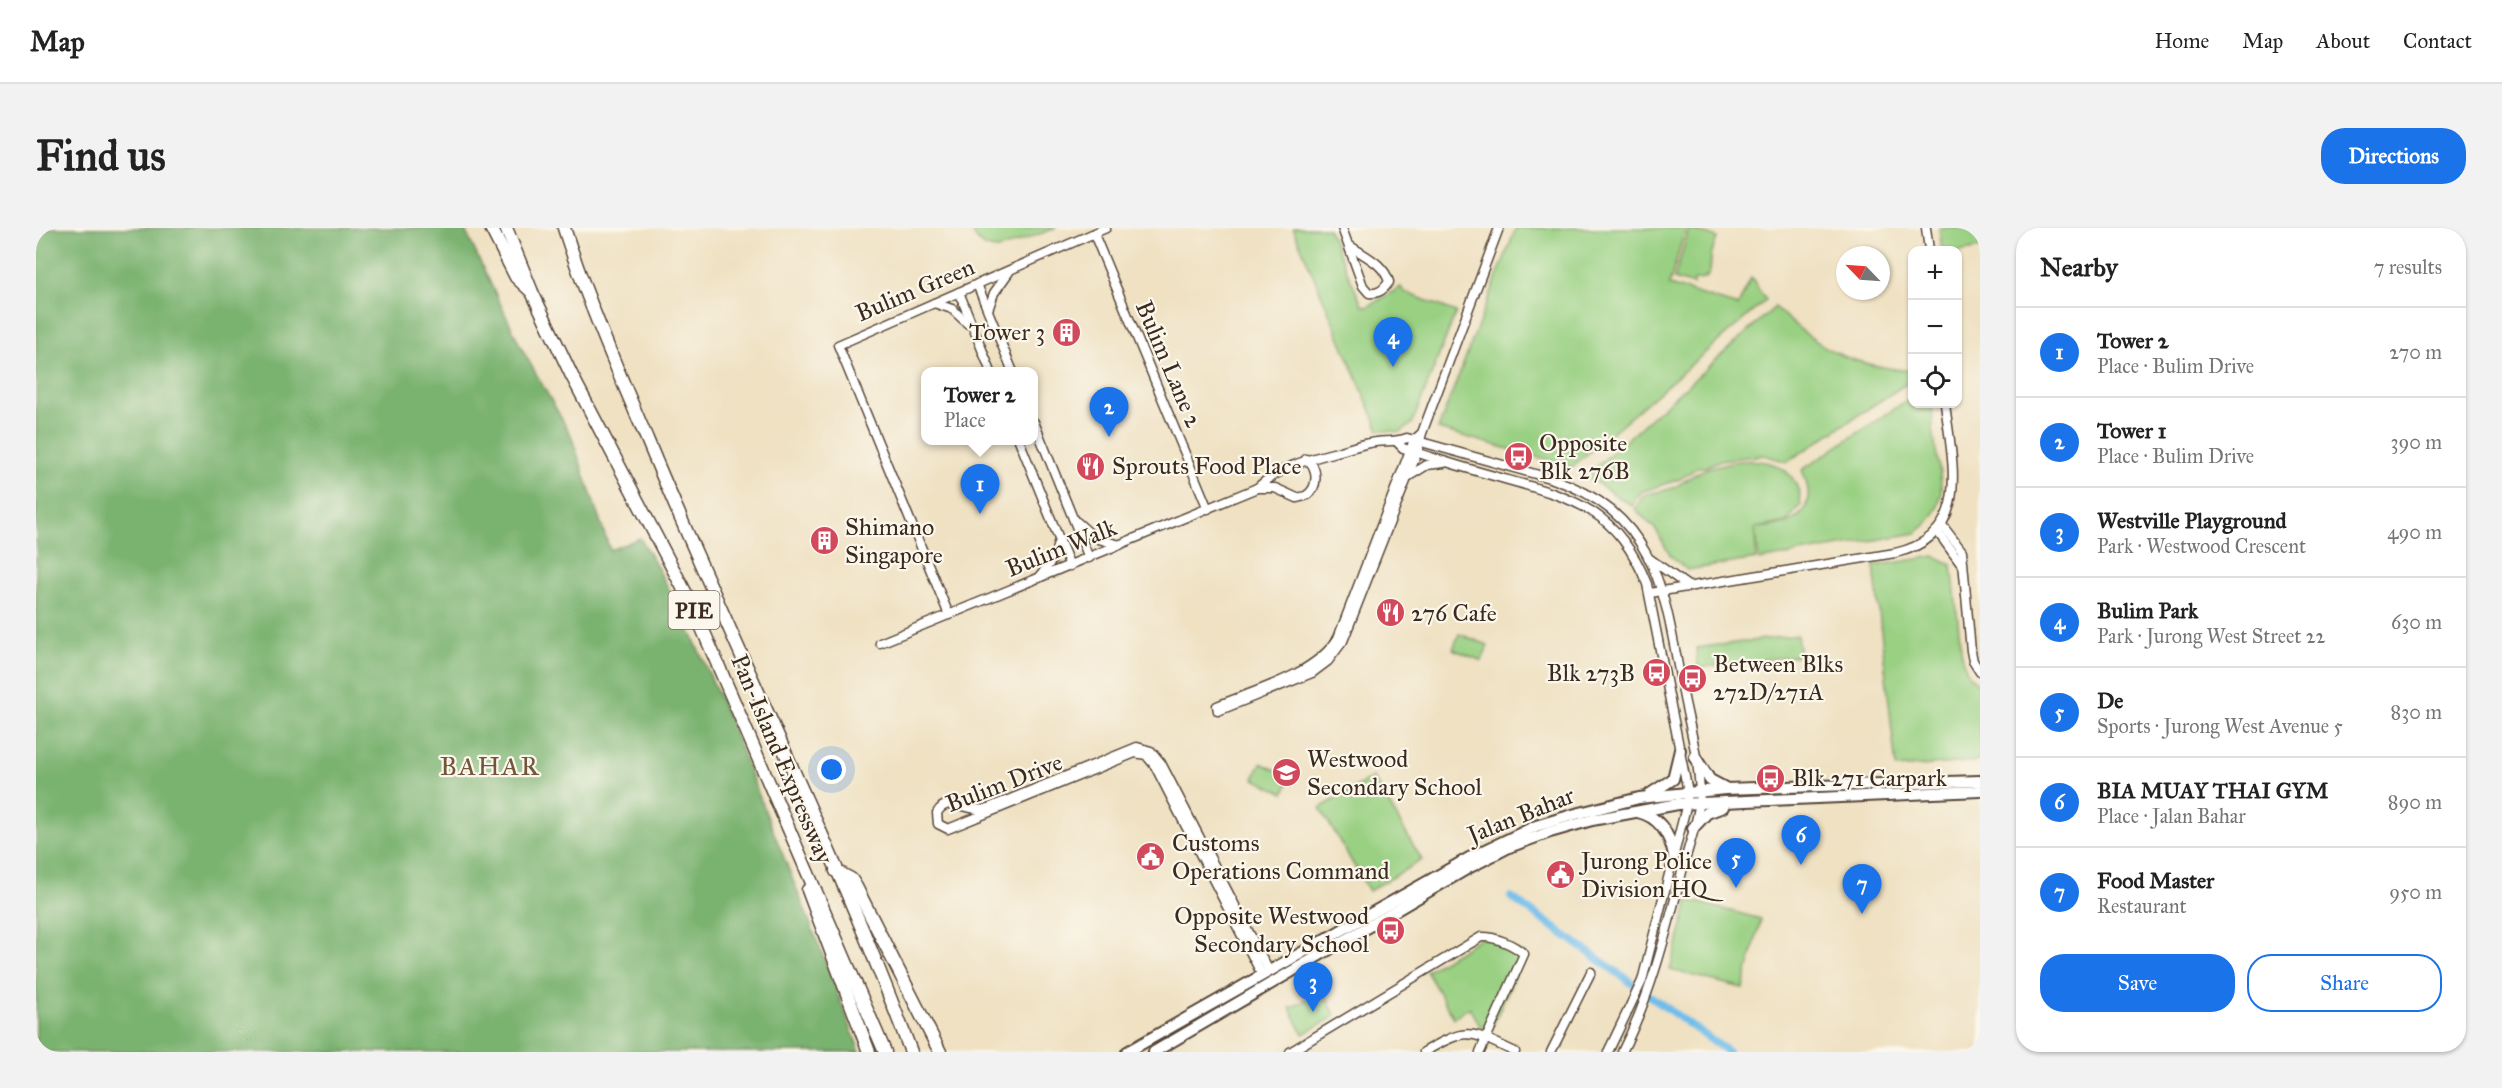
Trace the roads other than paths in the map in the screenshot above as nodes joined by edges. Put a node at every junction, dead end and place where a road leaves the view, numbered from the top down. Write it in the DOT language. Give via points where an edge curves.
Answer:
graph roads {
  1 [pos="491,228"];
  2 [pos="506,228"];
  3 [pos="557,228"];
  4 [pos="564,228"];
  5 [pos="1106,228"];
  6 [pos="1342,228"];
  7 [pos="1499,228"];
  8 [pos="1926,228"];
  9 [pos="1094,234"];
  10 [pos="1349,245"];
  11 [pos="1928,246"];
  12 [pos="1011,269"];
  13 [pos="977,284"];
  14 [pos="583,288"];
  15 [pos="532,292"];
  16 [pos="959,292"];
  17 [pos="934,303"];
  18 [pos="988,310"];
  19 [pos="974,331"];
  20 [pos="989,367"];
  21 [pos="1011,367"];
  22 [pos="1945,408"];
  23 [pos="1038,432"];
  24 [pos="1418,441"];
  25 [pos="1397,442"];
  26 [pos="1021,445"];
  27 [pos="1414,452"];
  28 [pos="1336,453"];
  29 [pos="1306,459"];
  30 [pos="1447,462"];
  31 [pos="1315,471"];
  32 [pos="1407,478"];
  33 [pos="1257,488"];
  34 [pos="1208,509"];
  35 [pos="1073,517"];
  36 [pos="1940,528"];
  37 [pos="1059,540"];
  38 [pos="1120,545"];
  39 [pos="1089,558"];
  40 [pos="1650,558"];
  41 [pos="1070,566"];
  42 [pos="1039,578"];
  43 [pos="1689,586"];
  44 [pos="1663,590"];
  45 [pos="1650,593"];
  46 [pos="949,615"];
  47 [pos="880,643"];
  48 [pos="1980,672"];
  49 [pos="1680,750"];
  50 [pos="1695,757"];
  51 [pos="1980,781"];
  52 [pos="1833,787"];
  53 [pos="1725,789"];
  54 [pos="1980,791"];
  55 [pos="1691,796"];
  56 [pos="1639,798"];
  57 [pos="1839,798"];
  58 [pos="1744,802"];
  59 [pos="1699,804"];
  60 [pos="1634,811"];
  61 [pos="1693,828"];
  62 [pos="800,854"];
  63 [pos="1674,856"];
  64 [pos="836,871"];
  65 [pos="1591,972"];
  66 [pos="1265,973"];
  67 [pos="1166,1029"];
  68 [pos="1176,1039"];
  69 [pos="1486,1039"];
  70 [pos="869,1052"];
  71 [pos="885,1052"];
  72 [pos="911,1052"];
  73 [pos="940,1052"];
  74 [pos="1127,1052"];
  75 [pos="1154,1052"];
  76 [pos="1290,1052"];
  77 [pos="1424,1052"];
  78 [pos="1480,1052"];
  79 [pos="1515,1052"];
  80 [pos="1551,1052"];
  81 [pos="1608,1052"];
  82 [pos="1622,1052"];
  1 -- 15 [label="highway" via="516,277"];
  2 -- 15 [label="highway, Pan-Island Expressway / PIE"];
  3 -- 14 [label="highway"];
  4 -- 14 [label="highway, Pan-Island Expressway / PIE"];
  5 -- 9 [label="street, Bulim Green"];
  6 -- 10 [label="street"];
  7 -- 24 [label="street"];
  8 -- 11 [label="street"];
  9 -- 12 [label="street, Bulim Green"];
  9 -- 34 [label="street, Bulim Lane 2"];
  10 -- 10 [label="street" via="1386,273 1389,282 1383,290 1370,292 1363,286"];
  12 -- 13 [label="street, Bulim Green"];
  12 -- 18 [label="street" via="994,293"];
  13 -- 16 [label="street, Bulim Green"];
  13 -- 18 [label="street"];
  14 -- 64 [label="highway, Pan-Island Expressway / PIE"];
  15 -- 62 [label="highway, Pan-Island Expressway / PIE" via="693,607"];
  16 -- 17 [label="street, Bulim Green"];
  16 -- 19 [label="street"];
  17 -- 19 [label="street" via="962,316"];
  17 -- 46 [label="street, Bulim Green" via="838,345"];
  18 -- 21 [label="street"];
  19 -- 20 [label="street"];
  22 -- 36 [label="street" via="1953,495"];
  23 -- 35 [label="street"];
  24 -- 25 [label="street, Bulim Walk" via="1407,438"];
  24 -- 27 [label="street"];
  24 -- 40 [label="street, Bulim Walk" via="1572,485 1623,520"];
  25 -- 27 [label="street"];
  25 -- 28 [label="street, Bulim Walk" via="1364,444"];
  26 -- 37 [label="street"];
  27 -- 30 [label="street"];
  27 -- 32 [label="street"];
  27 -- 32 [label="street" via="1332,648 1309,667 1217,706 1218,711 1312,673 1334,655"];
  28 -- 29 [label="street, Bulim Walk"];
  28 -- 31 [label="street, Bulim Walk"];
  29 -- 31 [label="street"];
  29 -- 33 [label="street, Bulim Walk" via="1268,478"];
  30 -- 32 [label="street" via="1427,465"];
  30 -- 45 [label="street" via="1547,490 1590,509 1624,540 1639,562"];
  31 -- 33 [label="street, Bulim Walk" via="1315,484 1307,495 1297,498 1275,489"];
  33 -- 34 [label="street, Bulim Walk"];
  34 -- 38 [label="street, Bulim Walk"];
  35 -- 38 [label="street" via="1095,538"];
  35 -- 39 [label="street"];
  36 -- 43 [label="street" via="1920,544 1902,551"];
  36 -- 48 [label="street" via="1961,548 1971,651"];
  37 -- 41 [label="street"];
  37 -- 42 [label="street" via="1054,557"];
  38 -- 39 [label="street, Bulim Walk"];
  39 -- 41 [label="street, Bulim Walk"];
  40 -- 43 [label="street"];
  40 -- 44 [label="street"];
  41 -- 42 [label="street, Bulim Walk"];
  42 -- 46 [label="street, Bulim Walk"];
  43 -- 44 [label="street"];
  44 -- 45 [label="street"];
  44 -- 50 [label="street"];
  45 -- 49 [label="street"];
  46 -- 47 [label="street, Bulim Walk"];
  49 -- 55 [label="street"];
  49 -- 56 [label="main road" via="1673,779"];
  50 -- 53 [label="main road" via="1710,780"];
  50 -- 55 [label="street"];
  51 -- 52 [label="main road, Jalan Bahar"];
  52 -- 53 [label="main road, Jalan Bahar"];
  52 -- 57 [label="main road"];
  53 -- 55 [label="main road, Jalan Bahar"];
  54 -- 57 [label="main road, Jalan Bahar"];
  55 -- 56 [label="main road, Jalan Bahar"];
  55 -- 59 [label="main road, Jalan Bahar"];
  55 -- 60 [label="main road, Jalan Bahar"];
  55 -- 63 [label="street"];
  56 -- 66 [label="main road, Jalan Bahar" via="1536,826 1503,841"];
  57 -- 58 [label="main road, Jalan Bahar"];
  58 -- 59 [label="main road, Jalan Bahar"];
  58 -- 61 [label="main road" via="1716,808"];
  59 -- 61 [label="street"];
  60 -- 63 [label="main road" via="1654,817 1668,836"];
  60 -- 68 [label="main road, Jalan Bahar" via="1592,819 1509,847"];
  61 -- 82 [label="street" via="1652,983"];
  62 -- 70 [label="highway" via="809,895"];
  62 -- 71 [label="highway, Pan-Island Expressway / PIE"];
  63 -- 81 [label="street" via="1642,981"];
  64 -- 72 [label="highway, Pan-Island Expressway / PIE"];
  64 -- 73 [label="highway" via="851,879 856,887"];
  65 -- 80 [label="street"];
  66 -- 66 [label="street, Bulim Drive" via="1146,755 1135,753 948,829 938,824 939,808 954,803 975,810 986,809 1137,747 1151,751"];
  66 -- 67 [label="main road, Jalan Bahar"];
  67 -- 68 [label="main road" via="1177,1030"];
  67 -- 74 [label="main road, Jalan Bahar"];
  68 -- 75 [label="main road, Jalan Bahar"];
  69 -- 76 [label="street" via="1524,954 1514,946 1486,937"];
  69 -- 77 [label="street" via="1473,1033 1459,1034"];
  69 -- 78 [label="street"];
  69 -- 79 [label="street"];
}
